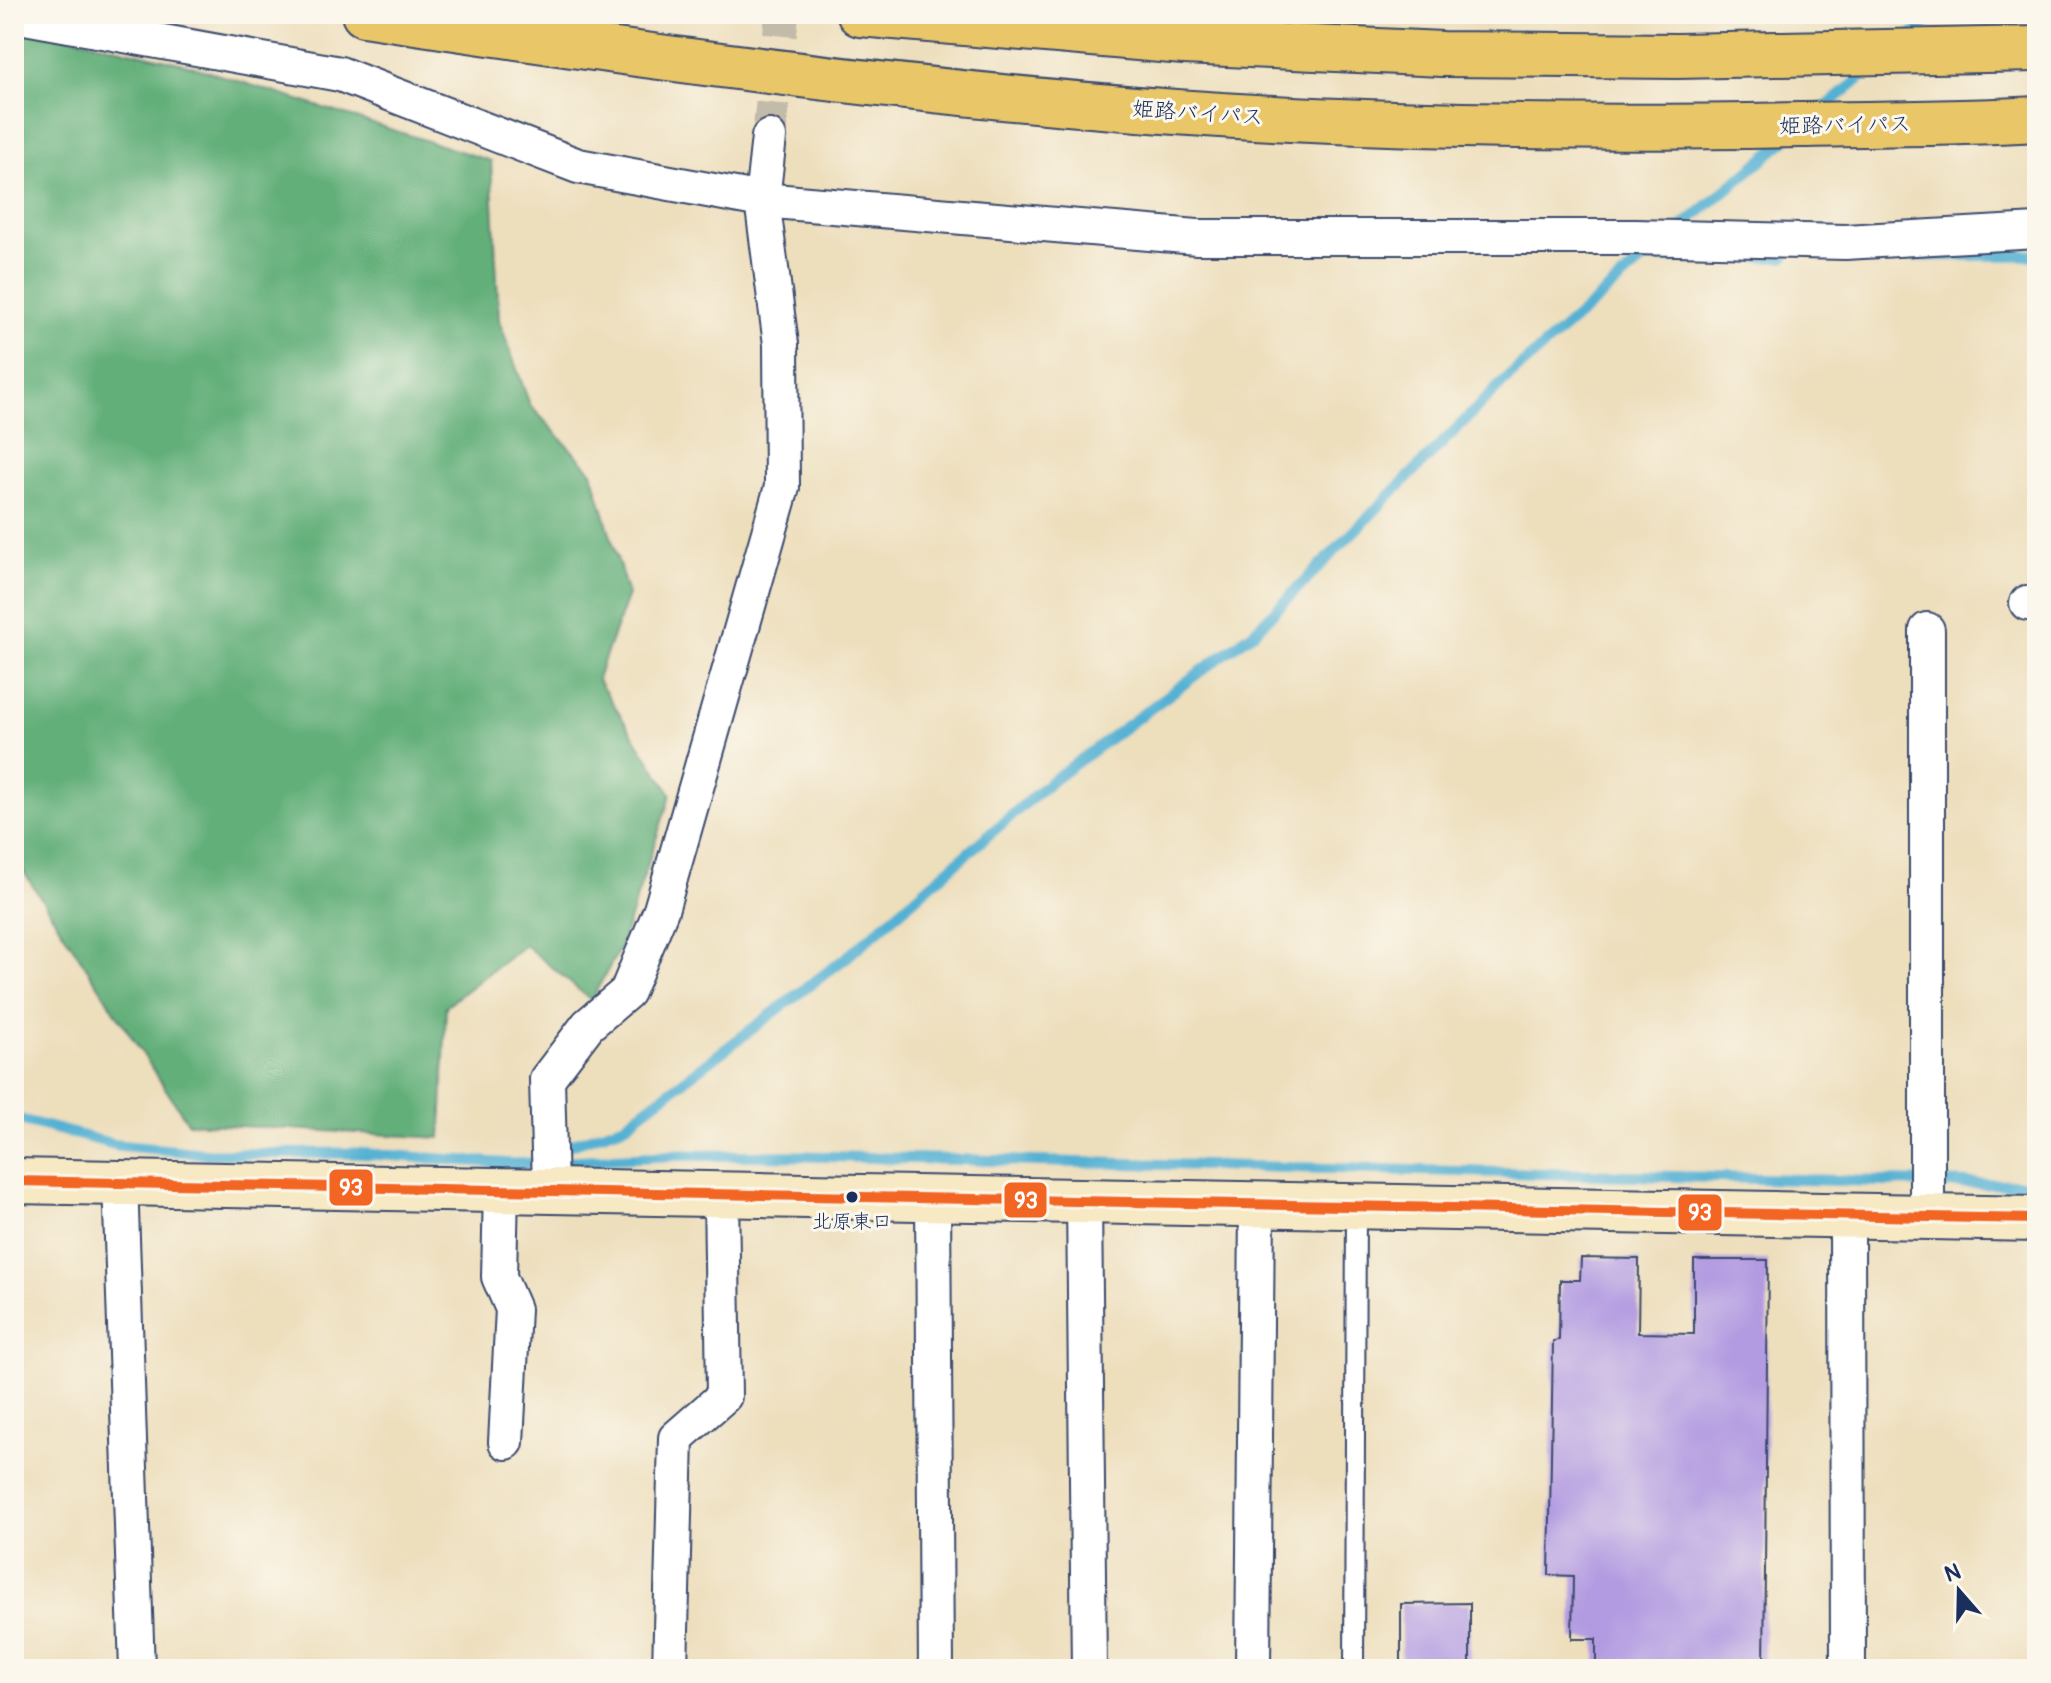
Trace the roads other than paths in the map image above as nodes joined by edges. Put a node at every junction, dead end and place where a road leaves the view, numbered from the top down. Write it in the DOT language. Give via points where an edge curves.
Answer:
graph roads {
  1 [pos="364,14"];
  2 [pos="860,14"];
  3 [pos="14,15"];
  4 [pos="2028,50"];
  5 [pos="2029,120"];
  6 [pos="769,137"];
  7 [pos="762,200"];
  8 [pos="2037,231"];
  9 [pos="1927,630"];
  10 [pos="16,1178"];
  11 [pos="120,1181"];
  12 [pos="550,1188"];
  13 [pos="501,1189"];
  14 [pos="721,1192"];
  15 [pos="933,1197"];
  16 [pos="1084,1200"];
  17 [pos="1356,1205"];
  18 [pos="1257,1206"];
  19 [pos="1847,1216"];
  20 [pos="1927,1218"];
  21 [pos="2037,1219"];
  22 [pos="506,1442"];
  23 [pos="137,1669"];
  24 [pos="670,1669"];
  25 [pos="936,1669"];
  26 [pos="1089,1669"];
  27 [pos="1253,1669"];
  28 [pos="1354,1669"];
  29 [pos="1848,1669"];
  1 -- 5 [label="highway, 姫路バイパス" via="881,85 1178,112 1445,125 1680,127"];
  2 -- 4 [label="highway" via="1184,42 1442,54"];
  3 -- 7 [label="street" via="340,74 578,166"];
  6 -- 7 [label="street"];
  7 -- 8 [label="street" via="1197,237 1845,242"];
  7 -- 12 [label="street" via="781,344 782,487 661,910 627,992 588,1025 547,1079"];
  9 -- 20 [label="street"];
  10 -- 11 [label="main road"];
  11 -- 13 [label="main road"];
  11 -- 23 [label="street"];
  12 -- 13 [label="main road"];
  12 -- 14 [label="main road"];
  13 -- 22 [label="street" via="499,1277 513,1309"];
  14 -- 15 [label="main road"];
  14 -- 24 [label="street" via="724,1396 676,1438"];
  15 -- 16 [label="main road"];
  15 -- 25 [label="street"];
  16 -- 18 [label="main road"];
  16 -- 26 [label="street"];
  17 -- 18 [label="main road"];
  17 -- 19 [label="main road"];
  17 -- 28 [label="lane"];
  18 -- 27 [label="street"];
  19 -- 20 [label="main road"];
  19 -- 29 [label="street"];
  20 -- 21 [label="main road"];
}
